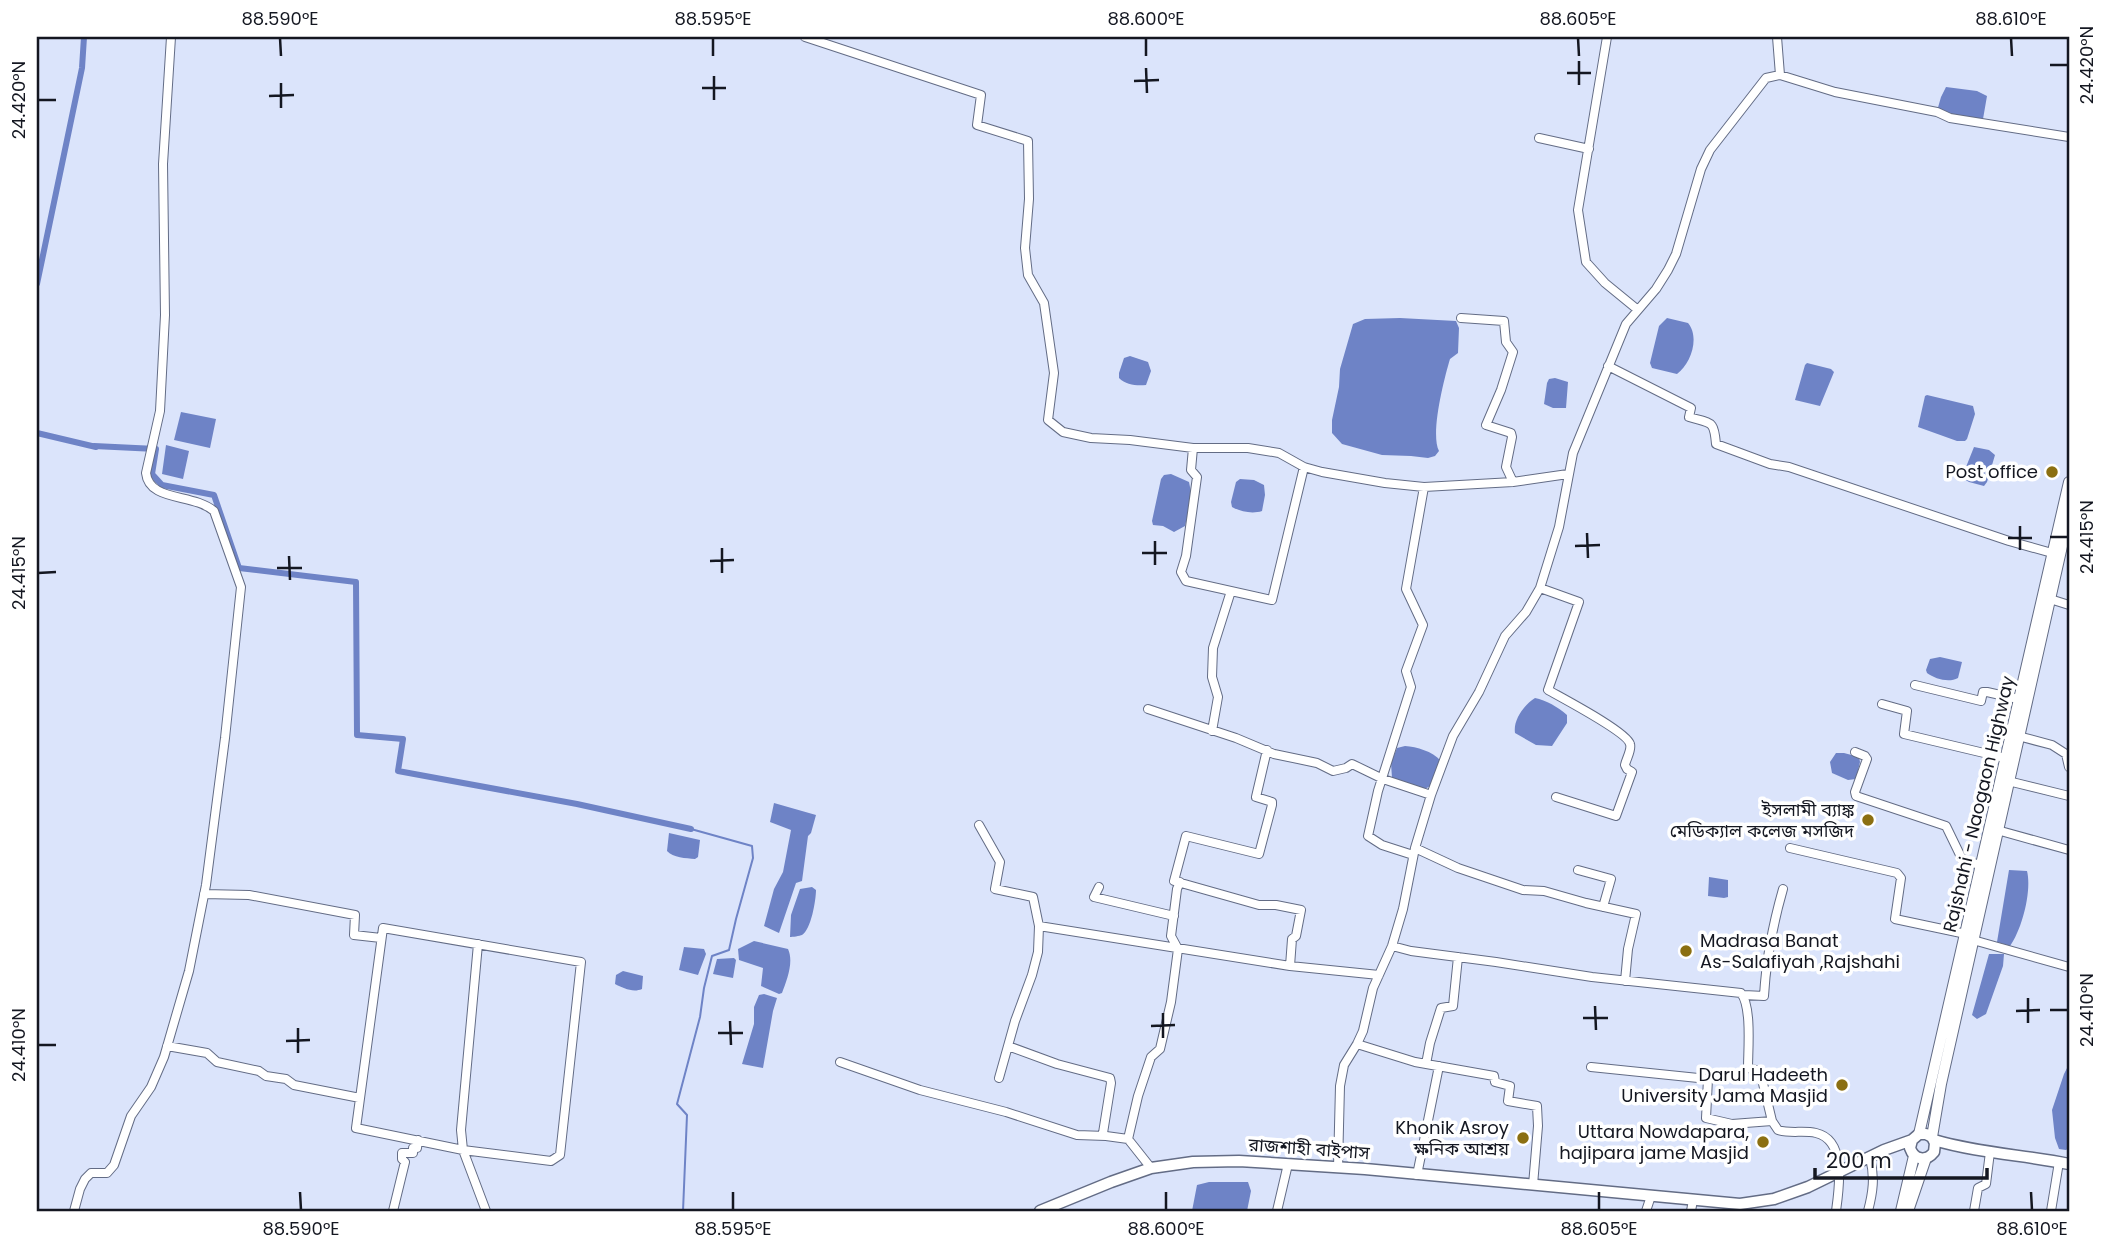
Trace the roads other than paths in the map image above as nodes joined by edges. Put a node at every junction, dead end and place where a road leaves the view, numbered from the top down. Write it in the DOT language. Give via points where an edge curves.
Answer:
graph roads {
  1 [pos="171,37"];
  2 [pos="805,37"];
  3 [pos="1607,37"];
  4 [pos="1777,37"];
  5 [pos="1780,75"];
  6 [pos="2069,136"];
  7 [pos="1539,138"];
  8 [pos="1589,149"];
  9 [pos="1638,310"];
  10 [pos="1461,318"];
  11 [pos="1608,366"];
  12 [pos="1194,447"];
  13 [pos="1304,467"];
  14 [pos="1568,474"];
  15 [pos="1513,482"];
  16 [pos="2069,482"];
  17 [pos="1423,487"];
  18 [pos="2067,505"];
  19 [pos="2069,515"];
  20 [pos="2052,553"];
  21 [pos="1540,588"];
  22 [pos="1231,591"];
  23 [pos="2050,598"];
  24 [pos="2069,605"];
  25 [pos="1915,685"];
  26 [pos="2018,699"];
  27 [pos="1882,704"];
  28 [pos="1148,709"];
  29 [pos="1212,732"];
  30 [pos="2018,736"];
  31 [pos="1266,750"];
  32 [pos="1855,752"];
  33 [pos="2005,758"];
  34 [pos="2069,767"];
  35 [pos="1383,779"];
  36 [pos="2008,781"];
  37 [pos="1431,796"];
  38 [pos="2069,796"];
  39 [pos="1556,797"];
  40 [pos="979,825"];
  41 [pos="1997,830"];
  42 [pos="1790,848"];
  43 [pos="2069,850"];
  44 [pos="1414,851"];
  45 [pos="1985,866"];
  46 [pos="1578,870"];
  47 [pos="1180,882"];
  48 [pos="1099,887"];
  49 [pos="1783,889"];
  50 [pos="204,894"];
  51 [pos="1603,907"];
  52 [pos="1174,916"];
  53 [pos="1039,926"];
  54 [pos="1969,937"];
  55 [pos="381,938"];
  56 [pos="478,944"];
  57 [pos="1392,946"];
  58 [pos="1178,948"];
  59 [pos="1458,957"];
  60 [pos="1290,967"];
  61 [pos="2069,967"];
  62 [pos="1379,975"];
  63 [pos="1625,981"];
  64 [pos="1744,995"];
  65 [pos="1357,1044"];
  66 [pos="167,1046"];
  67 [pos="1008,1046"];
  68 [pos="840,1062"];
  69 [pos="1426,1064"];
  70 [pos="1439,1066"];
  71 [pos="1591,1067"];
  72 [pos="999,1079"];
  73 [pos="360,1098"];
  74 [pos="1772,1121"];
  75 [pos="1107,1136"];
  76 [pos="1915,1137"];
  77 [pos="1128,1139"];
  78 [pos="1933,1139"];
  79 [pos="418,1140"];
  80 [pos="1972,1149"];
  81 [pos="463,1150"];
  82 [pos="1990,1152"];
  83 [pos="1921,1155"];
  84 [pos="1869,1158"];
  85 [pos="2064,1163"];
  86 [pos="1288,1164"];
  87 [pos="1338,1167"];
  88 [pos="1151,1168"];
  89 [pos="1840,1171"];
  90 [pos="1417,1175"];
  91 [pos="1533,1185"];
  92 [pos="1651,1196"];
  93 [pos="1692,1205"];
  94 [pos="74,1211"];
  95 [pos="393,1211"];
  96 [pos="486,1211"];
  97 [pos="1040,1211"];
  98 [pos="1277,1211"];
  99 [pos="1646,1211"];
  100 [pos="1836,1211"];
  101 [pos="1868,1211"];
  102 [pos="1900,1211"];
  103 [pos="1908,1211"];
  104 [pos="1974,1211"];
  105 [pos="2052,1211"];
  1 -- 50 [label="street" via="163,164 165,315 160,411 146,473 151,487 159,492 194,499 214,511 241,587"];
  2 -- 12 [label="street" via="981,95 977,125 1028,141 1025,248 1028,275 1044,303 1054,373 1048,420 1063,432 1091,438"];
  3 -- 8 [label="street"];
  4 -- 5 [label="street"];
  5 -- 6 [label="street" via="1951,118"];
  5 -- 9 [label="street" via="1766,78 1710,150 1676,254"];
  7 -- 8 [label="street"];
  8 -- 9 [label="street" via="1578,211 1586,262"];
  9 -- 11 [label="street" via="1626,324"];
  10 -- 15 [label="street" via="1504,321 1506,342 1513,352 1486,425 1511,433 1506,467"];
  11 -- 14 [label="street"];
  11 -- 20 [label="street" via="1691,408 1689,417 1716,430 1716,444"];
  12 -- 13 [label="street" via="1279,453"];
  12 -- 22 [label="street" via="1191,470 1198,477 1181,572 1186,581"];
  13 -- 17 [label="street"];
  13 -- 22 [label="street" via="1272,600"];
  14 -- 15 [label="street"];
  14 -- 21 [label="street" via="1559,527"];
  15 -- 17 [label="street"];
  16 -- 18 [label="main road, Rajshahi - Naogaon Highway"];
  17 -- 35 [label="street" via="1406,589 1423,625 1406,671 1411,687"];
  18 -- 20 [label="main road, Rajshahi - Naogaon Highway"];
  19 -- 23 [label="main road, Rajshahi - Naogaon Highway"];
  20 -- 26 [label="main road, Rajshahi - Naogaon Highway"];
  21 -- 37 [label="street" via="1506,636 1453,736"];
  21 -- 39 [label="street" via="1579,602 1548,690 1615,730 1631,747 1625,765 1632,772 1616,816"];
  22 -- 29 [label="street" via="1213,648 1212,677 1218,697"];
  23 -- 24 [label="street"];
  23 -- 30 [label="main road, Rajshahi - Naogaon Highway"];
  25 -- 26 [label="street" via="1981,701 1983,692"];
  26 -- 33 [label="main road, Rajshahi - Naogaon Highway"];
  27 -- 33 [label="street" via="1907,711 1903,734"];
  28 -- 29 [label="street"];
  29 -- 31 [label="street"];
  30 -- 34 [label="street" via="2052,745 2066,754"];
  30 -- 36 [label="main road, Rajshahi - Naogaon Highway"];
  31 -- 35 [label="street" via="1333,771 1352,764"];
  31 -- 47 [label="street" via="1256,797 1272,805 1259,854 1186,836 1174,881"];
  32 -- 45 [label="street" via="1867,759 1856,796 1946,826 1963,861"];
  33 -- 45 [label="main road, Rajshahi - Naogaon Highway"];
  35 -- 37 [label="street"];
  35 -- 44 [label="street" via="1368,836 1382,845"];
  36 -- 38 [label="street"];
  36 -- 41 [label="main road, Rajshahi - Naogaon Highway"];
  37 -- 44 [label="street"];
  40 -- 53 [label="street" via="1000,862 995,889 1033,897"];
  41 -- 43 [label="street"];
  41 -- 45 [label="main road, Rajshahi - Naogaon Highway"];
  42 -- 54 [label="street" via="1897,873 1901,878 1895,919"];
  44 -- 51 [label="street" via="1523,890"];
  44 -- 57 [label="street"];
  45 -- 54 [label="main road, Rajshahi - Naogaon Highway"];
  46 -- 51 [label="street" via="1611,879"];
  47 -- 52 [label="street"];
  47 -- 60 [label="street" via="1259,905 1301,910"];
  48 -- 52 [label="street" via="1094,897"];
  49 -- 64 [label="street" via="1764,996"];
  50 -- 55 [label="street" via="249,895 355,915 354,935"];
  50 -- 66 [label="street" via="189,971"];
  51 -- 63 [label="street" via="1636,914"];
  52 -- 58 [label="street" via="1171,936"];
  53 -- 58 [label="street"];
  53 -- 67 [label="street" via="1038,952"];
  54 -- 61 [label="street"];
  54 -- 76 [label="main road, Rajshahi - Naogaon Highway"];
  54 -- 78 [label="main road, Rajshahi - Naogaon Highway"];
  55 -- 56 [label="street" via="383,928"];
  55 -- 73 [label="street"];
  56 -- 81 [label="street" via="461,1117"];
  56 -- 81 [label="street" via="581,962 560,1155 551,1161"];
  57 -- 59 [label="street"];
  57 -- 62 [label="street"];
  58 -- 60 [label="street"];
  58 -- 77 [label="street" via="1160,1049 1151,1057"];
  59 -- 63 [label="street"];
  59 -- 69 [label="street" via="1453,1006 1441,1008"];
  60 -- 62 [label="street"];
  62 -- 65 [label="street"];
  63 -- 64 [label="street"];
  64 -- 74 [label="street" via="1748,1068 1760,1071"];
  65 -- 69 [label="street"];
  65 -- 87 [label="street" via="1344,1065 1340,1086"];
  66 -- 73 [label="street" via="207,1053 217,1062 294,1085"];
  66 -- 94 [label="street" via="150,1087 131,1116 114,1165 107,1173 91,1173 85,1179"];
  67 -- 72 [label="street"];
  67 -- 75 [label="street" via="1110,1078 1103,1133"];
  68 -- 75 [label="street" via="1077,1135"];
  69 -- 70 [label="street"];
  70 -- 90 [label="street"];
  70 -- 91 [label="street" via="1494,1076 1495,1082 1510,1086 1508,1101 1537,1106"];
  71 -- 74 [label="street" via="1707,1079 1706,1118 1732,1124"];
  73 -- 79 [label="street" via="356,1128"];
  74 -- 89 [label="street" via="1778,1130 1820,1134 1831,1142"];
  75 -- 77 [label="street"];
  76 -- 78 [label="highway" via="1926,1134"];
  76 -- 83 [label="highway"];
  76 -- 84 [label="highway"];
  77 -- 88 [label="street"];
  78 -- 80 [label="highway"];
  78 -- 83 [label="highway" via="1935,1147"];
  79 -- 81 [label="street"];
  79 -- 95 [label="street" via="413,1153 402,1153 405,1162"];
  80 -- 82 [label="highway"];
  80 -- 83 [label="highway"];
  81 -- 96 [label="street"];
  82 -- 85 [label="highway"];
  82 -- 104 [label="street" via="1986,1184 1978,1188"];
  83 -- 84 [label="highway" via="1893,1152"];
  83 -- 102 [label="main road"];
  83 -- 103 [label="main road"];
  84 -- 89 [label="highway, রাজশাহী বাইপাস"];
  84 -- 101 [label="street" via="1874,1187"];
  85 -- 105 [label="street"];
  86 -- 87 [label="highway, রাজশাহী বাইপাস"];
  86 -- 88 [label="highway, রাজশাহী বাইপাস" via="1193,1162"];
  86 -- 98 [label="street"];
  87 -- 90 [label="highway, রাজশাহী বাইপাস"];
  88 -- 97 [label="highway, রাজশাহী বাইপাস"];
  89 -- 93 [label="highway, রাজশাহী বাইপাস" via="1774,1199"];
  89 -- 100 [label="street"];
  90 -- 91 [label="highway, রাজশাহী বাইপাস"];
  91 -- 92 [label="highway, রাজশাহী বাইপাস"];
  92 -- 93 [label="highway, রাজশাহী বাইপাস"];
  92 -- 99 [label="street"];
}
